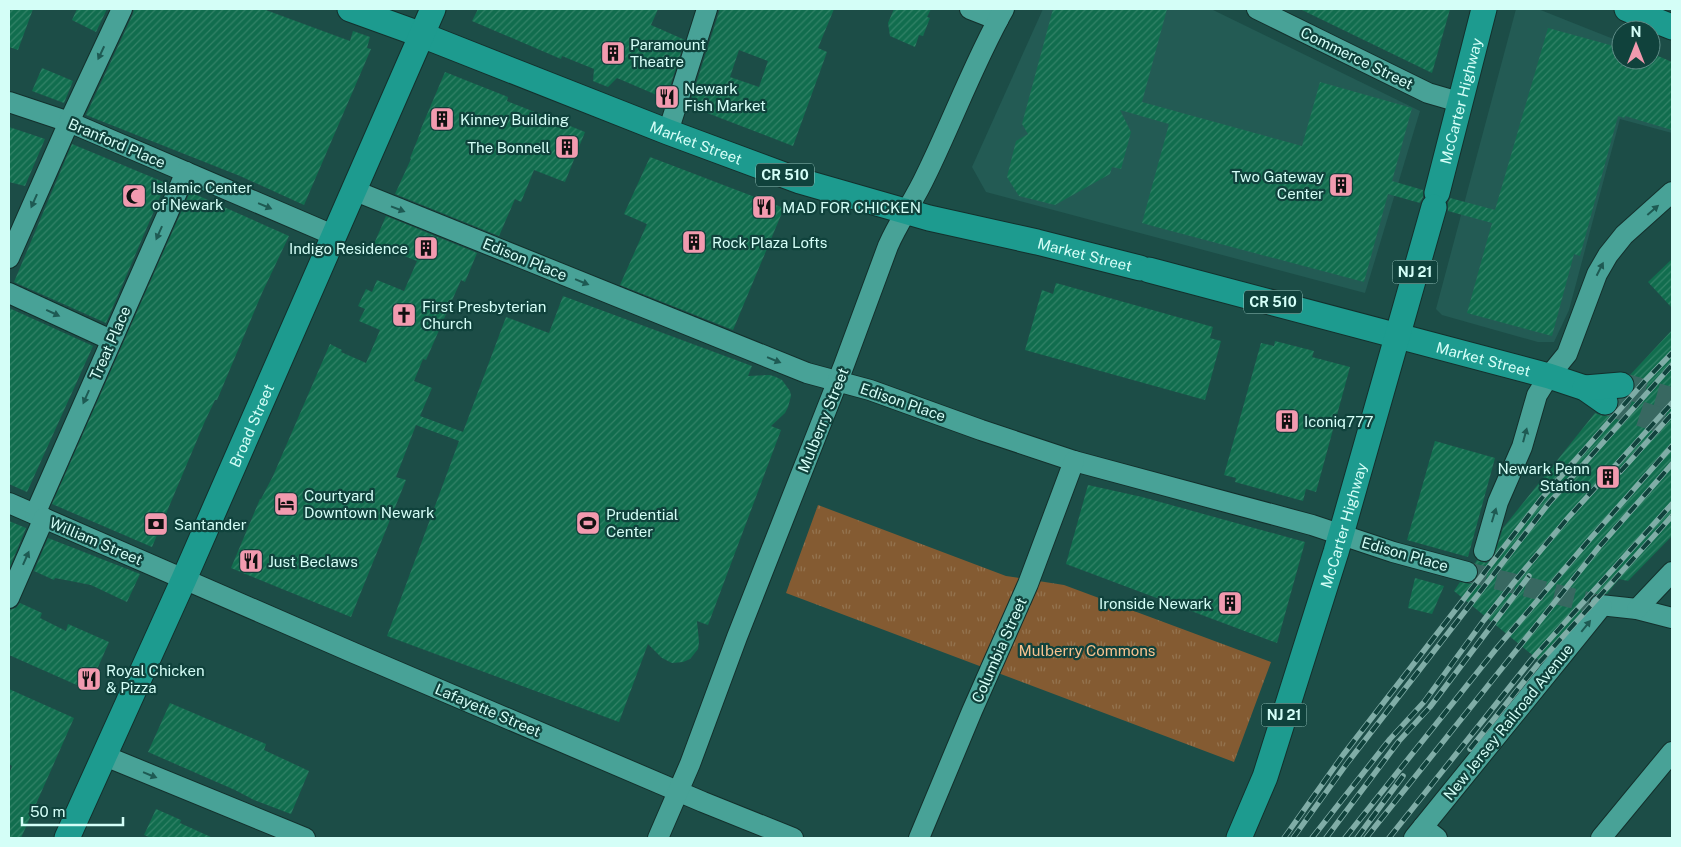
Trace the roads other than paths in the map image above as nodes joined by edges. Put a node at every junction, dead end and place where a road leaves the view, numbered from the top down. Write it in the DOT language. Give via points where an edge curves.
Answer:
graph roads {
  1 [pos="122,9"];
  2 [pos="350,9"];
  3 [pos="433,9"];
  4 [pos="707,9"];
  5 [pos="970,9"];
  6 [pos="1256,9"];
  7 [pos="1484,9"];
  8 [pos="1627,9"];
  9 [pos="1001,15"];
  10 [pos="1672,27"];
  11 [pos="422,35"];
  12 [pos="9,102"];
  13 [pos="1460,102"];
  14 [pos="69,122"];
  15 [pos="668,132"];
  16 [pos="186,172"];
  17 [pos="353,190"];
  18 [pos="1672,192"];
  19 [pos="905,212"];
  20 [pos="333,235"];
  21 [pos="9,258"];
  22 [pos="9,293"];
  23 [pos="1397,337"];
  24 [pos="112,340"];
  25 [pos="1548,376"];
  26 [pos="838,381"];
  27 [pos="1613,394"];
  28 [pos="1074,461"];
  29 [pos="9,502"];
  30 [pos="40,516"];
  31 [pos="1341,535"];
  32 [pos="1484,551"];
  33 [pos="1467,572"];
  34 [pos="1672,572"];
  35 [pos="184,579"];
  36 [pos="9,598"];
  37 [pos="1637,609"];
  38 [pos="1672,618"];
  39 [pos="1672,752"];
  40 [pos="105,756"];
  41 [pos="679,790"];
  42 [pos="1424,834"];
  43 [pos="67,838"];
  44 [pos="305,838"];
  45 [pos="658,838"];
  46 [pos="793,838"];
  47 [pos="919,838"];
  48 [pos="1239,838"];
  49 [pos="1601,838"];
  1 -- 14 [label="street, one-way"];
  2 -- 11 [label="main road, Market Street / CR 510"];
  3 -- 11 [label="main road, Broad Street"];
  4 -- 15 [label="street"];
  5 -- 9 [label="street"];
  6 -- 13 [label="street, Commerce Street" via="1428,93"];
  7 -- 13 [label="main road, McCarter Highway / NJ 21"];
  8 -- 10 [label="main road"];
  9 -- 19 [label="street, Mulberry Street" via="926,176"];
  11 -- 15 [label="main road, Market Street / CR 510"];
  11 -- 17 [label="main road, Broad Street"];
  12 -- 14 [label="street, Branford Place"];
  13 -- 23 [label="main road, McCarter Highway / NJ 21"];
  14 -- 16 [label="street, Branford Place"];
  14 -- 21 [label="street, one-way"];
  15 -- 19 [label="main road, Market Street / CR 510" via="800,181"];
  16 -- 20 [label="street, Branford Place, one-way"];
  16 -- 24 [label="street, Treat Place, one-way"];
  17 -- 20 [label="main road, Broad Street"];
  17 -- 26 [label="street, Edison Place, one-way" via="807,373"];
  25 -- 18 [label="street, one-way" via="1567,354 1608,255"];
  19 -- 23 [label="main road, Market Street / CR 510" via="1145,269"];
  19 -- 26 [label="street, Mulberry Street" via="888,246"];
  20 -- 35 [label="main road, Broad Street"];
  22 -- 24 [label="street, one-way"];
  23 -- 25 [label="main road, Market Street"];
  23 -- 31 [label="main road, McCarter Highway / NJ 21"];
  24 -- 30 [label="street, Treat Place, one-way"];
  25 -- 27 [label="main road, Market Street"];
  32 -- 25 [label="street, one-way" via="1498,502 1522,447 1534,402"];
  26 -- 28 [label="street, Edison Place"];
  26 -- 41 [label="street, Mulberry Street"];
  28 -- 31 [label="street, Edison Place"];
  28 -- 47 [label="street, Columbia Street" via="1028,584"];
  29 -- 30 [label="street, William Street"];
  30 -- 35 [label="street, William Street"];
  36 -- 30 [label="street, Treat Place, one-way"];
  31 -- 33 [label="street, Edison Place"];
  31 -- 48 [label="main road, McCarter Highway / NJ 21" via="1265,777"];
  34 -- 37 [label="street"];
  35 -- 40 [label="main road, Broad Street"];
  35 -- 41 [label="street, Lafayette Street"];
  37 -- 38 [label="street"];
  42 -- 37 [label="street, New Jersey Railroad Avenue, one-way" via="1601,605"];
  39 -- 49 [label="street"];
  40 -- 43 [label="main road, Broad Street"];
  40 -- 44 [label="street, one-way"];
  41 -- 45 [label="street, Mulberry Street"];
  41 -- 46 [label="street, Lafayette Street"];
}
